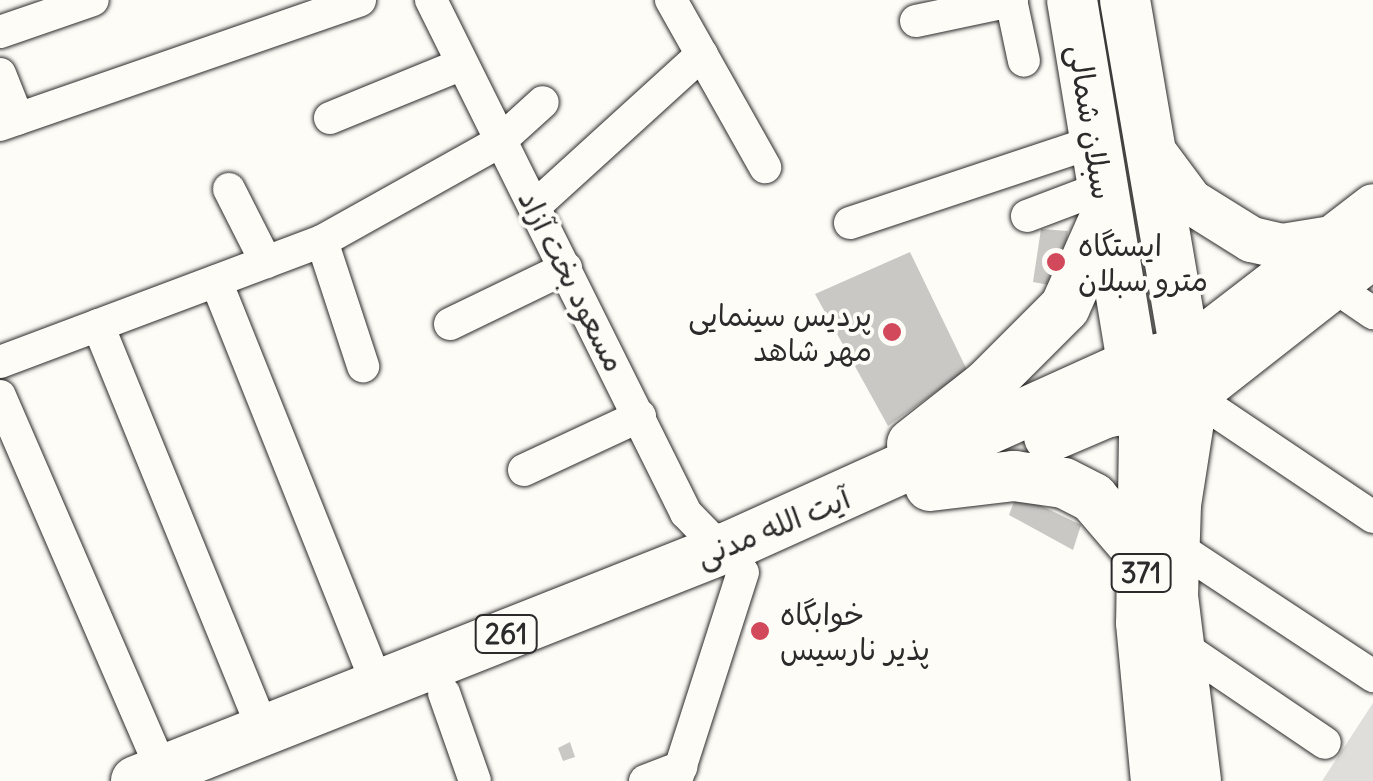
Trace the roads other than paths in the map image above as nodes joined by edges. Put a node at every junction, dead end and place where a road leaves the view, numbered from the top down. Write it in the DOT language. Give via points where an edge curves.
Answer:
graph roads {
  1 [pos="93,0"];
  2 [pos="360,0"];
  3 [pos="431,0"];
  4 [pos="670,0"];
  5 [pos="1012,0"];
  6 [pos="1072,0"];
  7 [pos="1125,0"];
  8 [pos="916,21"];
  9 [pos="0,32"];
  10 [pos="702,54"];
  11 [pos="1024,61"];
  12 [pos="460,65"];
  13 [pos="0,74"];
  14 [pos="543,102"];
  15 [pos="330,118"];
  16 [pos="9,122"];
  17 [pos="499,142"];
  18 [pos="1147,142"];
  19 [pos="765,167"];
  20 [pos="1100,181"];
  21 [pos="229,189"];
  22 [pos="1373,206"];
  23 [pos="534,207"];
  24 [pos="1027,216"];
  25 [pos="850,222"];
  26 [pos="1331,238"];
  27 [pos="322,241"];
  28 [pos="1373,255"];
  29 [pos="266,262"];
  30 [pos="566,268"];
  31 [pos="216,281"];
  32 [pos="1332,285"];
  33 [pos="1373,313"];
  34 [pos="450,324"];
  35 [pos="98,325"];
  36 [pos="0,362"];
  37 [pos="364,366"];
  38 [pos="1187,375"];
  39 [pos="1134,386"];
  40 [pos="0,396"];
  41 [pos="640,416"];
  42 [pos="524,470"];
  43 [pos="876,485"];
  44 [pos="930,486"];
  45 [pos="1373,517"];
  46 [pos="1157,549"];
  47 [pos="737,559"];
  48 [pos="1179,644"];
  49 [pos="1373,676"];
  50 [pos="377,684"];
  51 [pos="444,692"];
  52 [pos="263,730"];
  53 [pos="1325,744"];
  54 [pos="678,774"];
  55 [pos="149,776"];
  56 [pos="219,781"];
  57 [pos="476,781"];
  58 [pos="645,781"];
  59 [pos="1156,781"];
  60 [pos="1196,781"];
  1 -- 9 [label="street"];
  2 -- 16 [label="street"];
  3 -- 12 [label="street, مسعود بخت آزاد"];
  4 -- 10 [label="street"];
  5 -- 8 [label="street"];
  5 -- 11 [label="street"];
  6 -- 20 [label="main road, سبلان شمالی / 371"];
  7 -- 18 [label="main road, 371"];
  10 -- 19 [label="street"];
  10 -- 23 [label="street"];
  12 -- 15 [label="street"];
  12 -- 17 [label="street, مسعود بخت آزاد"];
  13 -- 16 [label="street"];
  14 -- 17 [label="street"];
  17 -- 23 [label="street, مسعود بخت آزاد"];
  17 -- 27 [label="street"];
  18 -- 26 [label="main road" via="1190,201 1239,233 1282,246"];
  18 -- 38 [label="main road, 371"];
  20 -- 24 [label="street"];
  20 -- 25 [label="street"];
  20 -- 39 [label="main road, سبلان شمالی / 371"];
  20 -- 43 [label="main road" via="1065,307 987,385 895,459"];
  21 -- 29 [label="street"];
  22 -- 26 [label="main road, آیت الله مدنی / 261"];
  23 -- 30 [label="street, مسعود بخت آزاد"];
  26 -- 38 [label="main road, آیت الله مدنی / 261"];
  27 -- 29 [label="street"];
  27 -- 37 [label="street"];
  28 -- 32 [label="main road, آیت الله مدنی / 261"];
  29 -- 31 [label="street"];
  30 -- 34 [label="street"];
  30 -- 41 [label="street, مسعود بخت آزاد"];
  31 -- 35 [label="street"];
  31 -- 50 [label="street"];
  32 -- 33 [label="street"];
  32 -- 38 [label="main road, آیت الله مدنی / 261"];
  35 -- 36 [label="street"];
  35 -- 52 [label="street"];
  38 -- 39 [label="main road, آیت الله مدنی / 261"];
  38 -- 45 [label="street"];
  38 -- 46 [label="main road, سبلان شمالی / 371"];
  39 -- 43 [label="main road, آیت الله مدنی / 261"];
  39 -- 44 [label="main road, آیت الله مدنی / 261"];
  39 -- 46 [label="main road, سبلان شمالی / 371"];
  40 -- 55 [label="street"];
  41 -- 42 [label="street"];
  41 -- 47 [label="street, مسعود بخت آزاد" via="686,513"];
  43 -- 47 [label="main road, آیت الله مدنی / 261"];
  44 -- 46 [label="main road" via="1014,476 1064,483"];
  44 -- 47 [label="main road, آیت الله مدنی / 261"];
  46 -- 48 [label="main road, سبلان شمالی / 371"];
  46 -- 49 [label="street"];
  46 -- 59 [label="main road, سبلان شمالی / 371"];
  47 -- 50 [label="main road, آیت الله مدنی / 261"];
  47 -- 51 [label="main road, آیت الله مدنی / 261"];
  47 -- 54 [label="street"];
  48 -- 53 [label="street"];
  48 -- 60 [label="main road, سبلان شمالی / 371"];
  50 -- 52 [label="main road, آیت الله مدنی / 261"];
  51 -- 56 [label="main road, آیت الله مدنی / 261"];
  51 -- 57 [label="street"];
  52 -- 55 [label="main road, آیت الله مدنی / 261"];
  54 -- 58 [label="street"];
}
